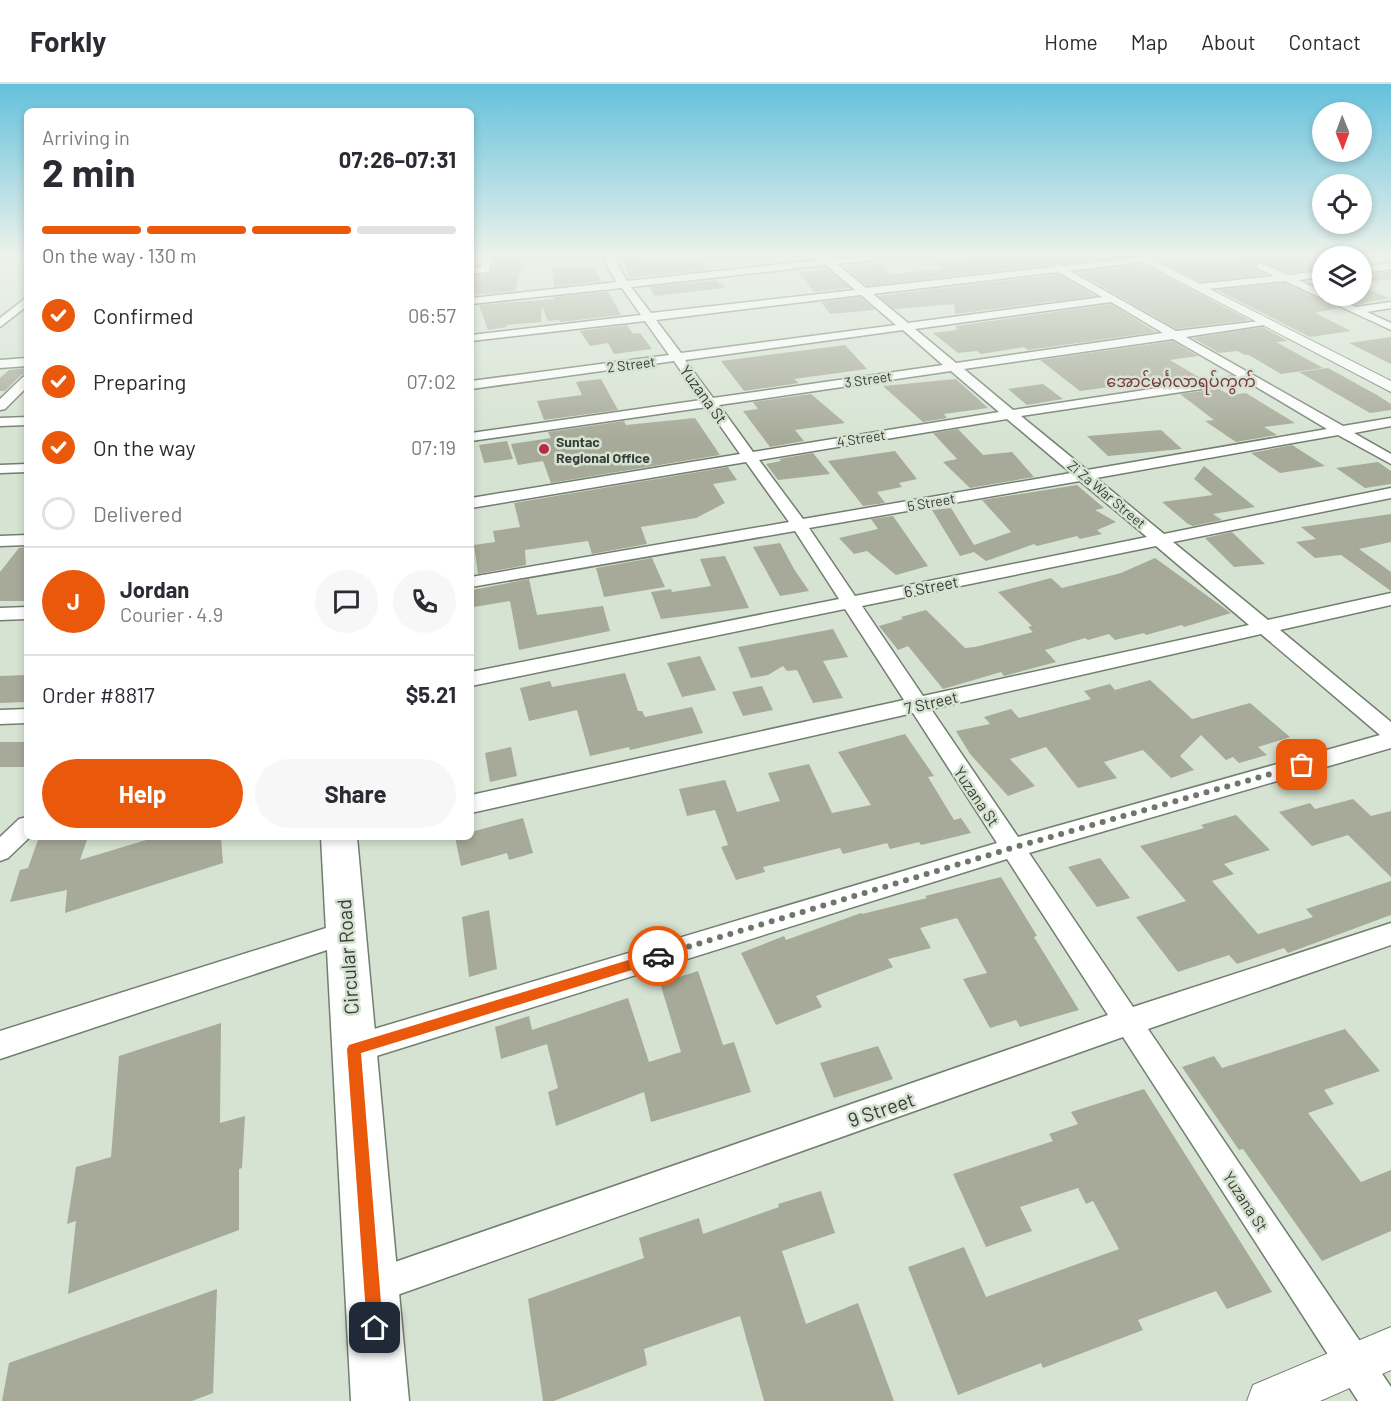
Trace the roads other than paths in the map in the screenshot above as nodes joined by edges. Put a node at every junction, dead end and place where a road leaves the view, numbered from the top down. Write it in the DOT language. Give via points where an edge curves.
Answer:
graph roads {
  1 [pos="636,318"];
  2 [pos="649,318"];
  3 [pos="896,318"];
  4 [pos="969,318"];
  5 [pos="1146,318"];
  6 [pos="1257,318"];
  7 [pos="1373,318"];
  8 [pos="1264,322"];
  9 [pos="906,327"];
  10 [pos="1391,327"];
  11 [pos="1174,335"];
  12 [pos="474,338"];
  13 [pos="677,358"];
  14 [pos="24,362"];
  15 [pos="0,364"];
  16 [pos="954,367"];
  17 [pos="1252,378"];
  18 [pos="24,383"];
  19 [pos="474,385"];
  20 [pos="1391,387"];
  21 [pos="710,402"];
  22 [pos="0,406"];
  23 [pos="1010,414"];
  24 [pos="24,421"];
  25 [pos="1391,422"];
  26 [pos="1,424"];
  27 [pos="1341,430"];
  28 [pos="474,437"];
  29 [pos="749,457"];
  30 [pos="1391,459"];
  31 [pos="24,468"];
  32 [pos="0,469"];
  33 [pos="1085,475"];
  34 [pos="1391,493"];
  35 [pos="474,503"];
  36 [pos="799,525"];
  37 [pos="24,540"];
  38 [pos="1160,540"];
  39 [pos="0,541"];
  40 [pos="474,581"];
  41 [pos="1391,599"];
  42 [pos="850,602"];
  43 [pos="24,613"];
  44 [pos="0,614"];
  45 [pos="1265,627"];
  46 [pos="474,678"];
  47 [pos="916,705"];
  48 [pos="24,716"];
  49 [pos="0,717"];
  50 [pos="1391,733"];
  51 [pos="1391,740"];
  52 [pos="474,803"];
  53 [pos="24,829"];
  54 [pos="339,840"];
  55 [pos="1012,848"];
  56 [pos="0,851"];
  57 [pos="345,933"];
  58 [pos="1391,934"];
  59 [pos="1128,1023"];
  60 [pos="0,1045"];
  61 [pos="354,1049"];
  62 [pos="372,1287"];
  63 [pos="1372,1356"];
  64 [pos="371,1398"];
  65 [pos="1269,1401"];
  66 [pos="1379,1401"];
  1 -- 12 [label="street"];
  2 -- 13 [label="street, Yuzana St"];
  3 -- 9 [label="street, Zi Za War Street"];
  4 -- 9 [label="street, 2 Street"];
  5 -- 11 [label="street"];
  6 -- 8 [label="street"];
  7 -- 10 [label="street"];
  8 -- 11 [label="street, 3 Street"];
  8 -- 20 [label="street"];
  9 -- 13 [label="street, 2 Street"];
  9 -- 16 [label="street, Zi Za War Street"];
  11 -- 16 [label="street, 3 Street"];
  11 -- 17 [label="street"];
  13 -- 19 [label="street, 2 Street"];
  13 -- 21 [label="street, Yuzana St"];
  14 -- 15 [label="street"];
  16 -- 21 [label="street, 3 Street"];
  16 -- 23 [label="street, Zi Za War Street"];
  17 -- 23 [label="street, 4 Street"];
  17 -- 27 [label="street"];
  18 -- 22 [label="street"];
  21 -- 28 [label="street, 3 Street"];
  21 -- 29 [label="street, Yuzana St"];
  23 -- 29 [label="street, 4 Street"];
  23 -- 33 [label="street, Zi Za War Street"];
  24 -- 26 [label="street"];
  25 -- 27 [label="street, 5 Street"];
  27 -- 30 [label="street"];
  27 -- 33 [label="street, 5 Street"];
  29 -- 35 [label="street, 4 Street"];
  29 -- 36 [label="street, Yuzana St"];
  31 -- 32 [label="street"];
  33 -- 36 [label="street, 5 Street"];
  33 -- 38 [label="street, Zi Za War Street"];
  34 -- 38 [label="street, 6 Street"];
  36 -- 40 [label="street, 5 Street"];
  36 -- 42 [label="street, Yuzana St"];
  37 -- 39 [label="street"];
  38 -- 42 [label="street, 6 Street"];
  38 -- 45 [label="street, Zi Za War Street"];
  41 -- 45 [label="street, 7 Street"];
  42 -- 46 [label="street, 6 Street"];
  42 -- 47 [label="street, Yuzana St"];
  43 -- 44 [label="street"];
  45 -- 47 [label="street, 7 Street"];
  45 -- 50 [label="street, Zi Za War Street"];
  47 -- 52 [label="street, 7 Street"];
  47 -- 55 [label="street, Yuzana St"];
  48 -- 49 [label="street"];
  51 -- 55 [label="street"];
  53 -- 56 [label="street"];
  54 -- 57 [label="main road, Circular Road"];
  55 -- 59 [label="street, Yuzana St"];
  55 -- 61 [label="street"];
  57 -- 60 [label="street"];
  57 -- 61 [label="main road, Circular Road"];
  58 -- 59 [label="street, 9 Street"];
  59 -- 62 [label="street, 9 Street"];
  59 -- 63 [label="street, Yuzana St"];
  61 -- 62 [label="main road, Circular Road"];
  62 -- 64 [label="main road, Circular Road"];
  63 -- 65 [label="street"];
  63 -- 66 [label="street, Yuzana St"];
}
